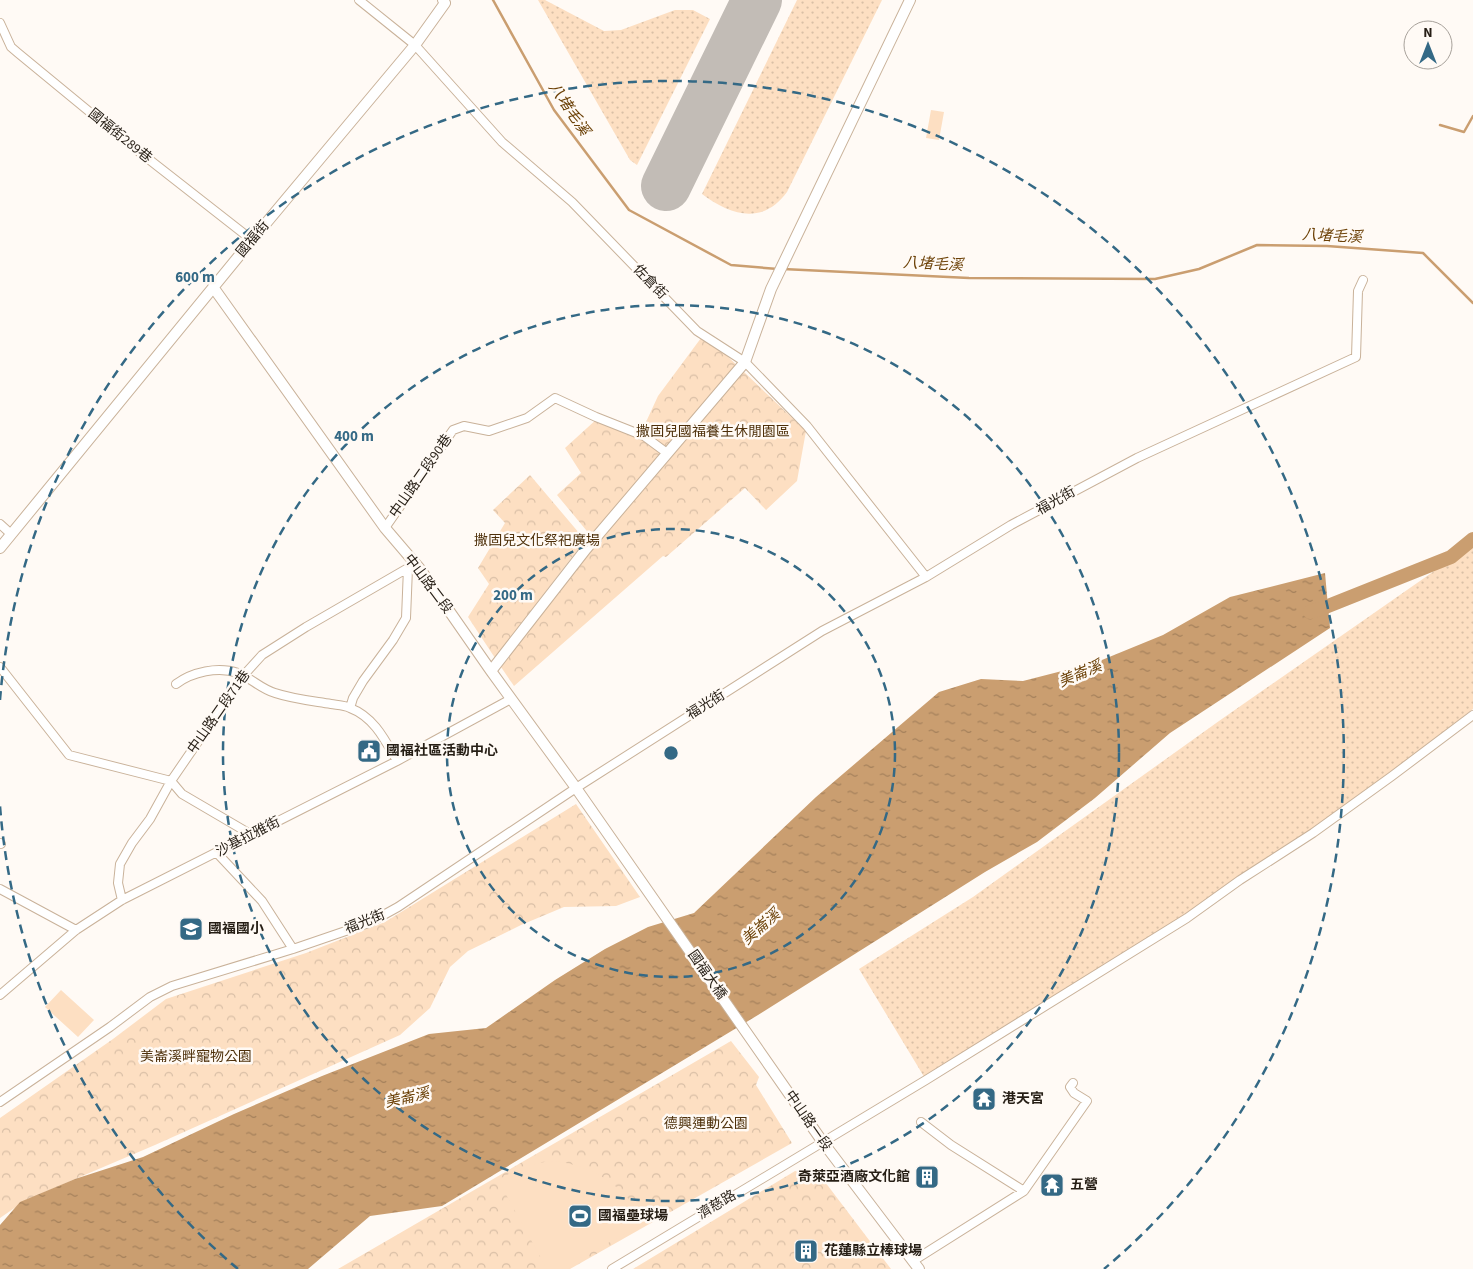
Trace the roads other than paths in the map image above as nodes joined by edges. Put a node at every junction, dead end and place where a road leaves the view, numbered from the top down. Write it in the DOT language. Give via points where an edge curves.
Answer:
graph roads {
  1 [pos="359,0"];
  2 [pos="443,0"];
  3 [pos="910,0"];
  4 [pos="0,23"];
  5 [pos="415,45"];
  6 [pos="252,240"];
  7 [pos="1363,280"];
  8 [pos="214,287"];
  9 [pos="744,362"];
  10 [pos="667,453"];
  11 [pos="0,524"];
  12 [pos="385,528"];
  13 [pos="12,534"];
  14 [pos="0,548"];
  15 [pos="411,566"];
  16 [pos="926,577"];
  17 [pos="0,667"];
  18 [pos="491,671"];
  19 [pos="243,676"];
  20 [pos="176,684"];
  21 [pos="511,699"];
  22 [pos="350,708"];
  23 [pos="1473,715"];
  24 [pos="397,761"];
  25 [pos="171,781"];
  26 [pos="576,788"];
  27 [pos="252,835"];
  28 [pos="217,853"];
  29 [pos="642,882"];
  30 [pos="0,889"];
  31 [pos="122,900"];
  32 [pos="76,930"];
  33 [pos="293,949"];
  34 [pos="0,996"];
  35 [pos="771,1068"];
  36 [pos="1073,1083"];
  37 [pos="0,1102"];
  38 [pos="921,1122"];
  39 [pos="822,1141"];
  40 [pos="1024,1191"];
  41 [pos="916,1265"];
  42 [pos="612,1269"];
  1 -- 5 [label="street, 佐倉街"];
  2 -- 5 [label="street, 國福街" via="445,3"];
  3 -- 9 [label="street" via="771,289"];
  4 -- 6 [label="street, 國福街289巷" via="18,53"];
  5 -- 6 [label="street, 國福街"];
  5 -- 9 [label="street, 佐倉街" via="502,142 572,202 697,330"];
  6 -- 8 [label="street, 國福街"];
  7 -- 16 [label="street, 福光街" via="1358,291 1356,357 1137,458 1011,525"];
  8 -- 12 [label="street, 中山路二段"];
  8 -- 13 [label="street, 國福街"];
  9 -- 10 [label="street"];
  9 -- 16 [label="street, 佐倉街" via="807,426"];
  10 -- 12 [label="street, 中山路二段90巷" via="644,436 555,398 526,418 489,431 464,426 453,430"];
  10 -- 18 [label="street" via="586,549"];
  11 -- 13 [label="street"];
  12 -- 15 [label="street, 中山路二段"];
  13 -- 14 [label="street, 國福街"];
  15 -- 18 [label="street, 中山路二段" via="420,569"];
  15 -- 19 [label="street, 中山路二段71巷" via="262,655"];
  15 -- 22 [label="street" via="406,618 363,681"];
  16 -- 26 [label="street, 福光街" via="822,632"];
  17 -- 25 [label="street" via="69,755"];
  18 -- 21 [label="street, 中山路二段"];
  19 -- 20 [label="street" via="209,671 185,677"];
  19 -- 22 [label="street" via="274,693"];
  19 -- 25 [label="street, 中山路二段71巷"];
  21 -- 24 [label="street, 沙基拉雅街"];
  21 -- 26 [label="street, 中山路二段"];
  22 -- 24 [label="street" via="374,724"];
  23 -- 39 [label="street, 濟慈路" via="1321,828 1187,918"];
  24 -- 27 [label="street, 沙基拉雅街"];
  25 -- 27 [label="street" via="182,794"];
  25 -- 31 [label="street, 中山路二段71巷" via="150,820 120,864 118,883"];
  26 -- 29 [label="street, 中山路二段"];
  26 -- 33 [label="street, 福光街" via="398,907 369,923"];
  27 -- 28 [label="street, 沙基拉雅街"];
  28 -- 31 [label="street, 沙基拉雅街"];
  28 -- 33 [label="street" via="262,902"];
  29 -- 35 [label="street, 國福大橋"];
  30 -- 32 [label="street"];
  31 -- 32 [label="street, 沙基拉雅街"];
  32 -- 34 [label="street, 沙基拉雅街"];
  33 -- 37 [label="street, 福光街" via="172,986 150,997"];
  35 -- 39 [label="street, 中山路一段"];
  36 -- 40 [label="street" via="1072,1090 1087,1101"];
  38 -- 40 [label="street"];
  39 -- 41 [label="street, 中山路一段"];
  39 -- 42 [label="street, 濟慈路"];
  40 -- 41 [label="street"];
}
